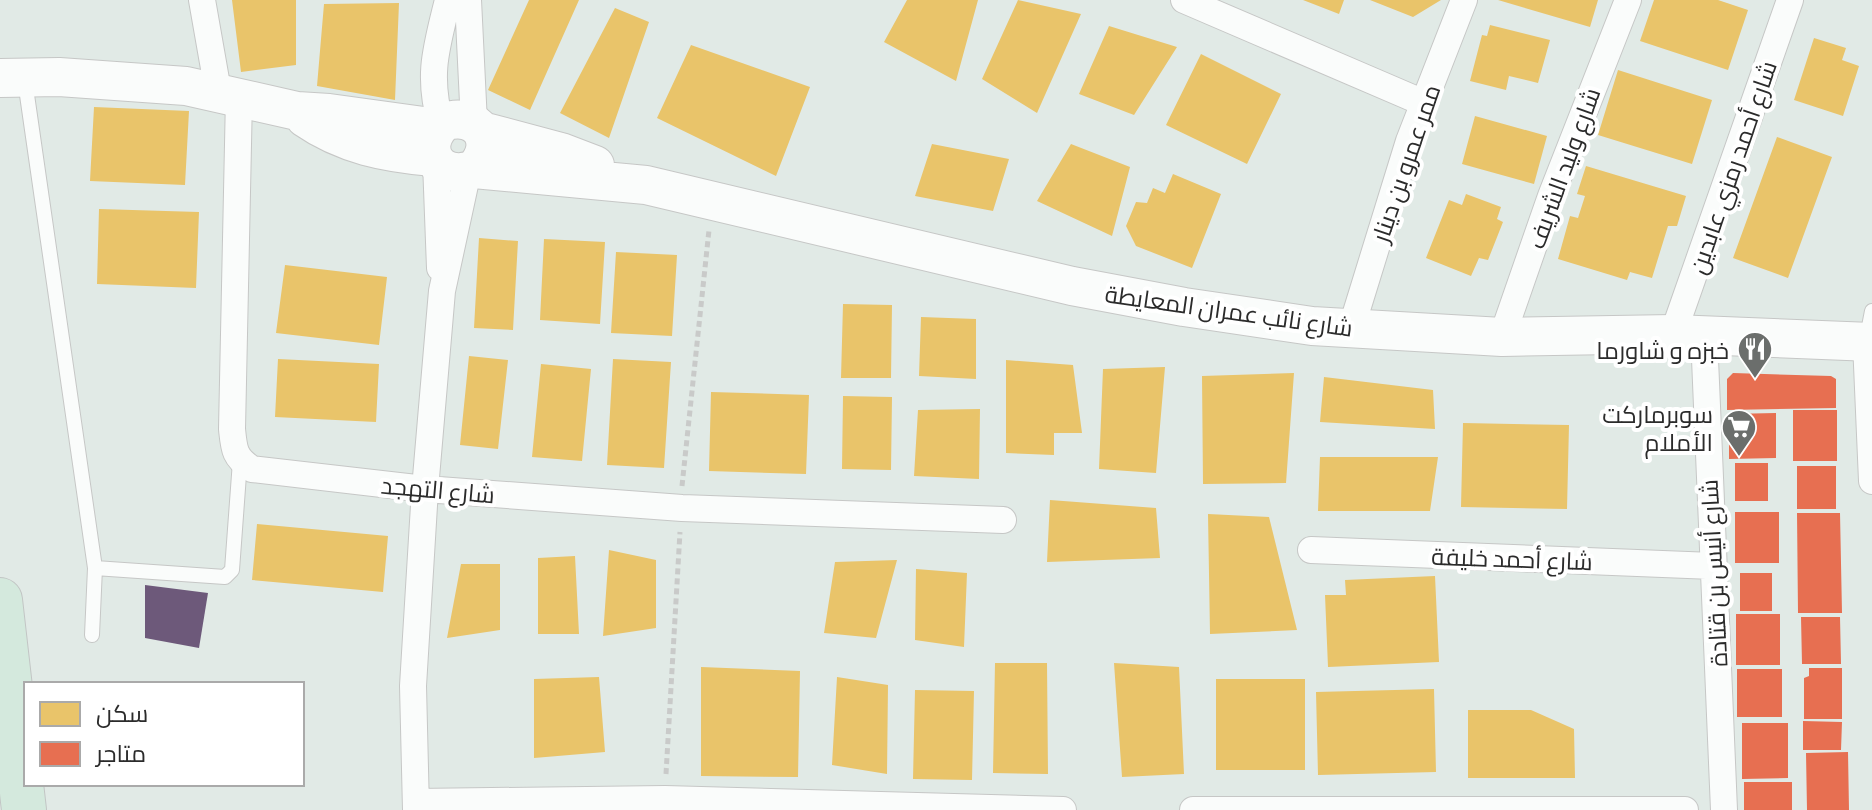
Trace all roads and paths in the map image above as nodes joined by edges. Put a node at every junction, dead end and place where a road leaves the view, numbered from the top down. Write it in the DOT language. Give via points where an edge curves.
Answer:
graph roads {
  1 [pos="202,0"];
  2 [pos="448,0"];
  3 [pos="468,0"];
  4 [pos="1184,0"];
  5 [pos="1464,0"];
  6 [pos="1628,0"];
  7 [pos="1790,0"];
  8 [pos="10,82"];
  9 [pos="228,94"];
  10 [pos="1424,103"];
  11 [pos="456,146"];
  12 [pos="1351,329"];
  13 [pos="1870,332"];
  14 [pos="1688,335"];
  15 [pos="1502,337"];
  16 [pos="240,461"];
  17 [pos="1872,481"];
  18 [pos="425,489"];
  19 [pos="1003,520"];
  20 [pos="1311,550"];
  21 [pos="1713,566"];
  22 [pos="95,568"];
  23 [pos="0,600"];
  24 [pos="92,635"];
  25 [pos="24,782"];
  26 [pos="722,805"];
  27 [pos="416,806"];
  28 [pos="1403,809"];
  29 [pos="1063,810"];
  30 [pos="1193,810"];
  31 [pos="1685,810"];
  32 [pos="1724,810"];
  1 -- 9 [label="street"];
  2 -- 11 [label="street" via="432,90"];
  3 -- 11 [label="street"];
  4 -- 10 [label="street"];
  5 -- 10 [label="street, ممر عمرو بن دينار"];
  6 -- 15 [label="street, شارع وليد الشريف"];
  7 -- 14 [label="street, شارع أحمد رمزي عابدين"];
  8 -- 9 [label="street, شارع نائب عمران المعايطة" via="59,77"];
  8 -- 22 [label="lane"];
  9 -- 11 [label="street, شارع نائب عمران المعايطة"];
  9 -- 16 [label="street" via="232,429"];
  10 -- 12 [label="street, ممر عمرو بن دينار"];
  11 -- 12 [label="street, شارع نائب عمران المعايطة" via="646,185 1072,286"];
  11 -- 18 [label="street" via="436,219 442,291"];
  12 -- 15 [label="street, شارع نائب عمران المعايطة"];
  13 -- 14 [label="street, شارع نائب عمران المعايطة"];
  13 -- 17 [label="street"];
  14 -- 15 [label="street, شارع نائب عمران المعايطة"];
  14 -- 21 [label="street, شارع أنيس بن قتادة"];
  16 -- 18 [label="street, شارع التهجد" via="264,472"];
  16 -- 22 [label="lane" via="232,570 225,577"];
  18 -- 19 [label="street, شارع التهجد" via="682,508"];
  18 -- 27 [label="street" via="413,686"];
  20 -- 21 [label="street, شارع أحمد خليفة"];
  21 -- 32 [label="street, شارع أنيس بن قتادة"];
  22 -- 24 [label="lane"];
  23 -- 25 [label="highway"];
  26 -- 27 [label="street"];
  26 -- 29 [label="street"];
  28 -- 30 [label="street"];
  28 -- 31 [label="street"];
}
